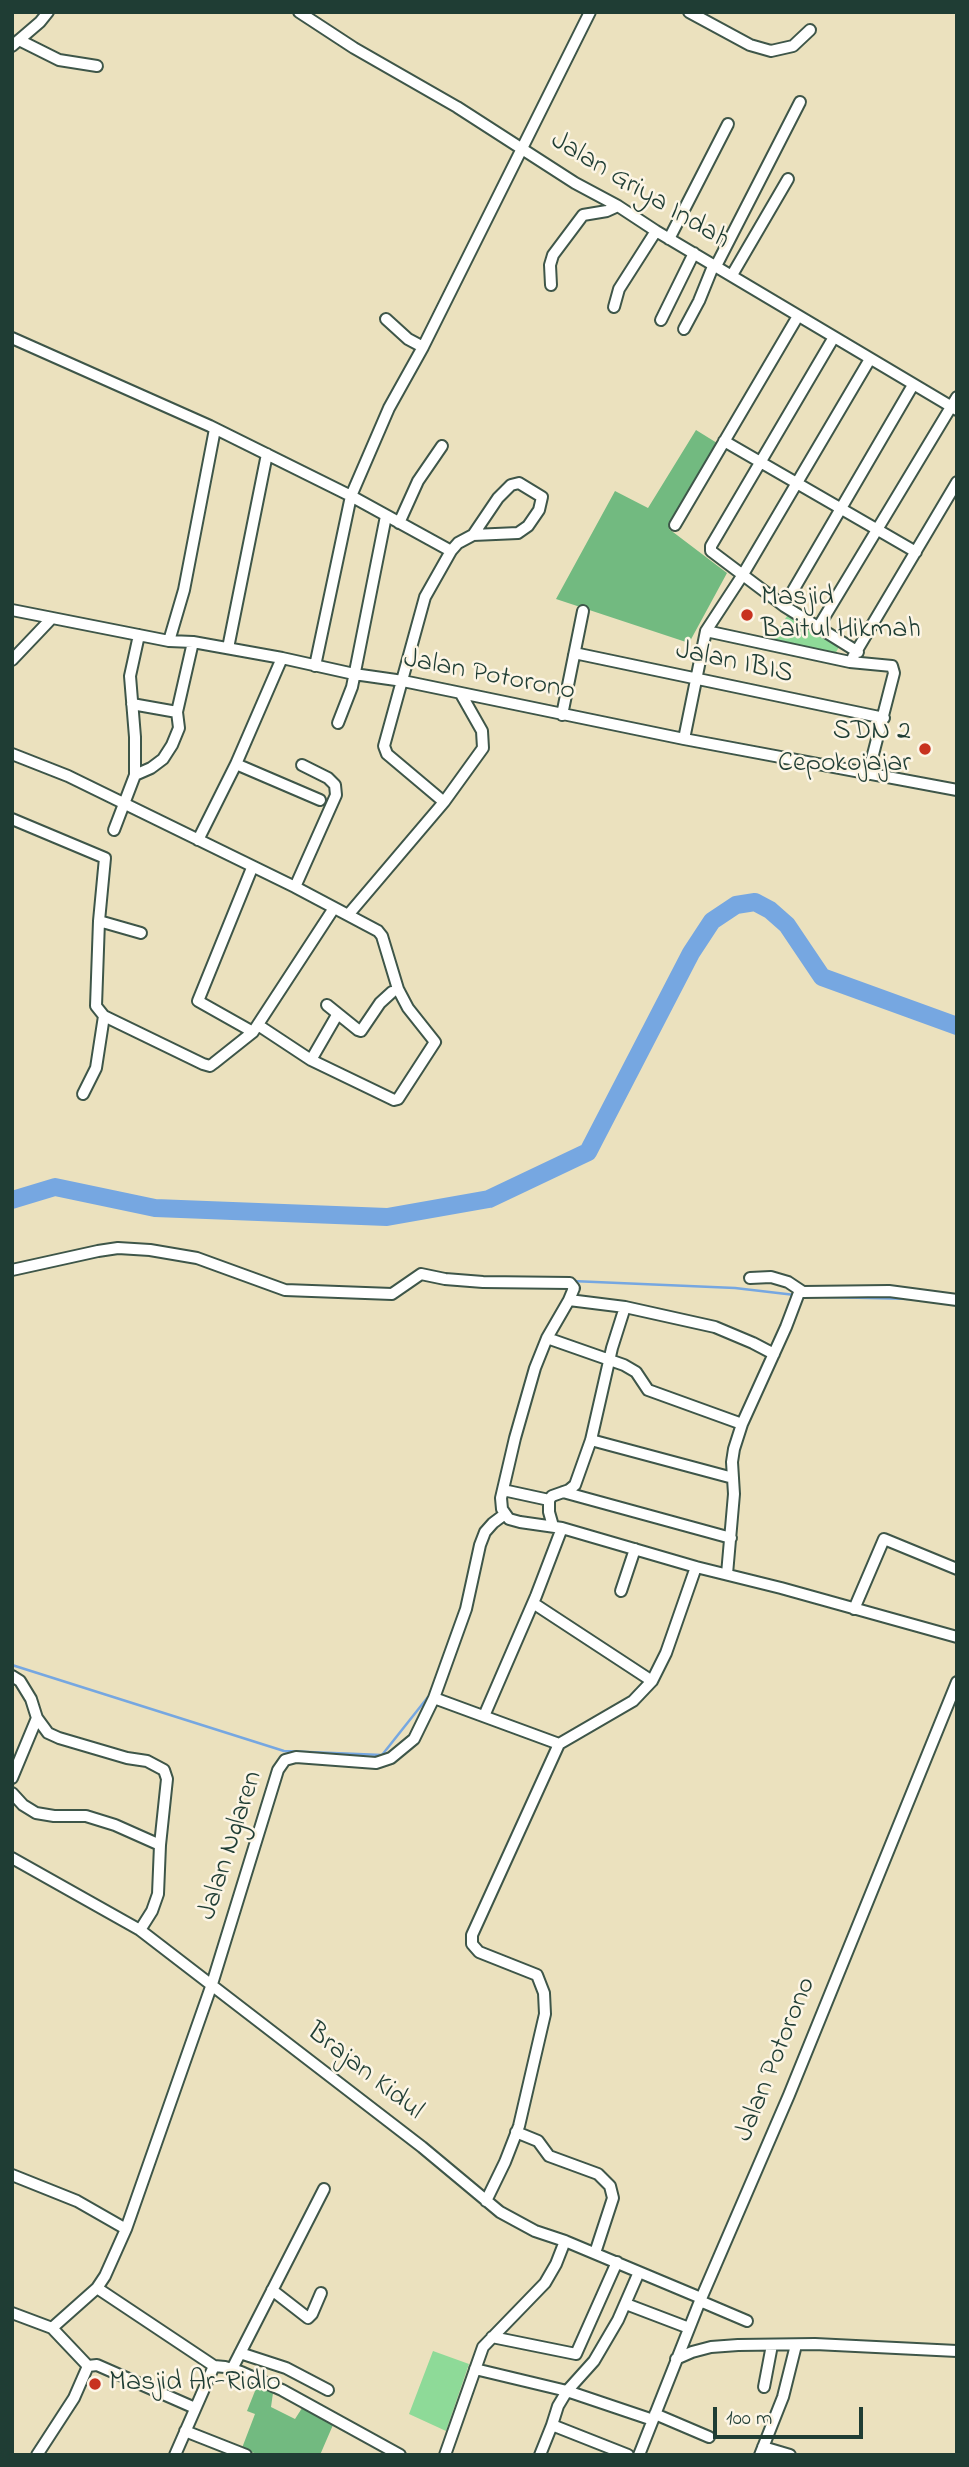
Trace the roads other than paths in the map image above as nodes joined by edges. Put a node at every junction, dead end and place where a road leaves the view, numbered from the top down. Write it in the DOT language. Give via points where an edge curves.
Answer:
graph roads {
  1 [pos="48,12"];
  2 [pos="299,12"];
  3 [pos="590,12"];
  4 [pos="689,12"];
  5 [pos="810,30"];
  6 [pos="16,43"];
  7 [pos="97,66"];
  8 [pos="800,102"];
  9 [pos="728,124"];
  10 [pos="523,149"];
  11 [pos="788,179"];
  12 [pos="618,206"];
  13 [pos="656,231"];
  14 [pos="669,239"];
  15 [pos="694,253"];
  16 [pos="715,265"];
  17 [pos="732,275"];
  18 [pos="551,285"];
  19 [pos="614,307"];
  20 [pos="798,316"];
  21 [pos="386,319"];
  22 [pos="661,320"];
  23 [pos="684,329"];
  24 [pos="834,337"];
  25 [pos="12,338"];
  26 [pos="423,347"];
  27 [pos="870,359"];
  28 [pos="913,385"];
  29 [pos="954,404"];
  30 [pos="215,429"];
  31 [pos="724,441"];
  32 [pos="442,446"];
  33 [pos="267,454"];
  34 [pos="761,463"];
  35 [pos="957,482"];
  36 [pos="797,483"];
  37 [pos="351,496"];
  38 [pos="843,508"];
  39 [pos="386,516"];
  40 [pos="399,523"];
  41 [pos="675,525"];
  42 [pos="876,530"];
  43 [pos="473,535"];
  44 [pos="451,551"];
  45 [pos="916,552"];
  46 [pos="741,576"];
  47 [pos="785,607"];
  48 [pos="12,610"];
  49 [pos="583,611"];
  50 [pos="51,619"];
  51 [pos="819,626"];
  52 [pos="706,631"];
  53 [pos="139,635"];
  54 [pos="169,641"];
  55 [pos="193,642"];
  56 [pos="228,648"];
  57 [pos="858,652"];
  58 [pos="575,655"];
  59 [pos="282,658"];
  60 [pos="12,660"];
  61 [pos="849,662"];
  62 [pos="315,666"];
  63 [pos="354,674"];
  64 [pos="695,680"];
  65 [pos="403,681"];
  66 [pos="461,694"];
  67 [pos="132,704"];
  68 [pos="177,712"];
  69 [pos="562,715"];
  70 [pos="884,718"];
  71 [pos="338,723"];
  72 [pos="684,739"];
  73 [pos="12,754"];
  74 [pos="236,764"];
  75 [pos="302,765"];
  76 [pos="868,774"];
  77 [pos="135,775"];
  78 [pos="957,790"];
  79 [pos="320,800"];
  80 [pos="444,802"];
  81 [pos="124,804"];
  82 [pos="12,819"];
  83 [pos="114,830"];
  84 [pos="198,840"];
  85 [pos="253,868"];
  86 [pos="295,887"];
  87 [pos="334,908"];
  88 [pos="348,915"];
  89 [pos="99,921"];
  90 [pos="141,933"];
  91 [pos="392,992"];
  92 [pos="327,1005"];
  93 [pos="337,1015"];
  94 [pos="104,1016"];
  95 [pos="256,1029"];
  96 [pos="311,1060"];
  97 [pos="83,1094"];
  98 [pos="12,1270"];
  99 [pos="750,1278"];
  100 [pos="799,1293"];
  101 [pos="569,1300"];
  102 [pos="957,1300"];
  103 [pos="625,1307"];
  104 [pos="547,1338"];
  105 [pos="774,1354"];
  106 [pos="610,1361"];
  107 [pos="743,1424"];
  108 [pos="591,1440"];
  109 [pos="733,1478"];
  110 [pos="503,1490"];
  111 [pos="564,1492"];
  112 [pos="550,1500"];
  113 [pos="505,1514"];
  114 [pos="558,1527"];
  115 [pos="731,1538"];
  116 [pos="635,1549"];
  117 [pos="696,1567"];
  118 [pos="957,1569"];
  119 [pos="727,1574"];
  120 [pos="621,1591"];
  121 [pos="533,1604"];
  122 [pos="854,1609"];
  123 [pos="957,1637"];
  124 [pos="12,1676"];
  125 [pos="652,1681"];
  126 [pos="957,1682"];
  127 [pos="434,1698"];
  128 [pos="484,1716"];
  129 [pos="37,1718"];
  130 [pos="559,1744"];
  131 [pos="12,1778"];
  132 [pos="12,1793"];
  133 [pos="160,1845"];
  134 [pos="12,1858"];
  135 [pos="140,1930"];
  136 [pos="212,1984"];
  137 [pos="516,2132"];
  138 [pos="12,2175"];
  139 [pos="324,2189"];
  140 [pos="486,2201"];
  141 [pos="126,2229"];
  142 [pos="565,2241"];
  143 [pos="595,2253"];
  144 [pos="617,2262"];
  145 [pos="639,2272"];
  146 [pos="97,2288"];
  147 [pos="272,2290"];
  148 [pos="321,2293"];
  149 [pos="701,2300"];
  150 [pos="626,2304"];
  151 [pos="12,2313"];
  152 [pos="747,2321"];
  153 [pos="52,2328"];
  154 [pos="689,2328"];
  155 [pos="492,2337"];
  156 [pos="772,2345"];
  157 [pos="796,2345"];
  158 [pos="957,2351"];
  159 [pos="240,2353"];
  160 [pos="676,2359"];
  161 [pos="88,2366"];
  162 [pos="214,2366"];
  163 [pos="232,2369"];
  164 [pos="475,2369"];
  165 [pos="764,2386"];
  166 [pos="328,2390"];
  167 [pos="567,2391"];
  168 [pos="195,2408"];
  169 [pos="654,2417"];
  170 [pos="552,2425"];
  171 [pos="186,2431"];
  172 [pos="709,2437"];
  173 [pos="761,2451"];
  174 [pos="37,2455"];
  175 [pos="175,2455"];
  176 [pos="246,2455"];
  177 [pos="400,2455"];
  178 [pos="445,2455"];
  179 [pos="540,2455"];
  180 [pos="628,2455"];
  181 [pos="639,2455"];
  182 [pos="790,2455"];
  1 -- 6 [label="street"];
  2 -- 10 [label="street, Jalan Griya Indah"];
  3 -- 10 [label="street"];
  4 -- 5 [label="street" via="750,45 771,51 793,46"];
  6 -- 7 [label="street" via="59,60"];
  8 -- 16 [label="street"];
  9 -- 14 [label="street"];
  10 -- 12 [label="street, Jalan Griya Indah"];
  10 -- 26 [label="street"];
  11 -- 17 [label="street"];
  12 -- 13 [label="street, Jalan Griya Indah"];
  12 -- 18 [label="street" via="583,215 553,255"];
  13 -- 14 [label="street, Jalan Griya Indah"];
  13 -- 19 [label="street" via="619,289"];
  14 -- 15 [label="street, Jalan Griya Indah"];
  15 -- 16 [label="street, Jalan Griya Indah"];
  15 -- 22 [label="street"];
  16 -- 17 [label="street, Jalan Griya Indah"];
  16 -- 23 [label="street"];
  17 -- 20 [label="street, Jalan Griya Indah"];
  20 -- 24 [label="street, Jalan Griya Indah"];
  20 -- 31 [label="street"];
  21 -- 26 [label="street"];
  24 -- 27 [label="street, Jalan Griya Indah"];
  24 -- 34 [label="street"];
  25 -- 30 [label="street"];
  26 -- 37 [label="street" via="389,408"];
  27 -- 28 [label="street, Jalan Griya Indah"];
  27 -- 36 [label="street"];
  28 -- 29 [label="street, Jalan Griya Indah"];
  28 -- 38 [label="street"];
  29 -- 42 [label="street"];
  30 -- 33 [label="street"];
  30 -- 54 [label="street" via="184,590"];
  31 -- 34 [label="street"];
  31 -- 41 [label="street"];
  32 -- 40 [label="street" via="418,481"];
  33 -- 37 [label="street"];
  33 -- 56 [label="street"];
  34 -- 36 [label="street"];
  34 -- 46 [label="street" via="711,546 714,555"];
  35 -- 45 [label="street"];
  36 -- 38 [label="street"];
  36 -- 46 [label="street"];
  37 -- 39 [label="street"];
  37 -- 62 [label="street"];
  38 -- 42 [label="street"];
  38 -- 47 [label="street"];
  39 -- 40 [label="street"];
  39 -- 63 [label="street"];
  40 -- 44 [label="street"];
  42 -- 45 [label="street"];
  42 -- 51 [label="street"];
  43 -- 43 [label="street" via="511,485 519,483 542,497 539,510 518,533"];
  43 -- 44 [label="street"];
  44 -- 65 [label="street" via="425,597"];
  45 -- 57 [label="street"];
  46 -- 47 [label="street"];
  46 -- 52 [label="street"];
  47 -- 51 [label="street"];
  48 -- 50 [label="street, Jalan Potorono"];
  49 -- 58 [label="street"];
  50 -- 53 [label="street, Jalan Potorono"];
  50 -- 60 [label="street"];
  51 -- 57 [label="street"];
  52 -- 61 [label="street"];
  52 -- 64 [label="street"];
  53 -- 54 [label="street, Jalan Potorono"];
  53 -- 67 [label="street" via="130,676"];
  54 -- 55 [label="street, Jalan Potorono"];
  55 -- 56 [label="street, Jalan Potorono"];
  55 -- 68 [label="street"];
  56 -- 59 [label="street, Jalan Potorono"];
  57 -- 61 [label="street"];
  58 -- 64 [label="street, Jalan IBIS"];
  58 -- 69 [label="street"];
  59 -- 62 [label="street, Jalan Potorono"];
  59 -- 74 [label="street"];
  61 -- 70 [label="street" via="894,668"];
  62 -- 63 [label="street, Jalan Potorono"];
  63 -- 65 [label="street, Jalan Potorono"];
  63 -- 71 [label="street"];
  64 -- 70 [label="street, Jalan IBIS"];
  64 -- 72 [label="street"];
  65 -- 66 [label="street, Jalan Potorono"];
  65 -- 80 [label="street" via="384,746 387,754"];
  66 -- 69 [label="street, Jalan Potorono"];
  66 -- 80 [label="street" via="482,731 483,748"];
  67 -- 68 [label="street"];
  67 -- 77 [label="street"];
  68 -- 77 [label="street" via="179,728 168,752"];
  69 -- 72 [label="street, Jalan Potorono"];
  70 -- 76 [label="street"];
  72 -- 76 [label="street, Jalan Potorono"];
  73 -- 81 [label="street"];
  74 -- 79 [label="street"];
  74 -- 84 [label="street"];
  75 -- 86 [label="street" via="328,778 336,795"];
  76 -- 78 [label="street, Jalan Potorono"];
  77 -- 81 [label="street"];
  80 -- 88 [label="street"];
  81 -- 83 [label="street"];
  81 -- 84 [label="street"];
  82 -- 89 [label="street" via="105,858"];
  84 -- 85 [label="street"];
  85 -- 86 [label="street"];
  85 -- 95 [label="street" via="198,1001"];
  86 -- 87 [label="street"];
  87 -- 88 [label="street"];
  87 -- 95 [label="street"];
  88 -- 96 [label="street" via="382,936 398,989 435,1042 394,1100"];
  89 -- 90 [label="street"];
  89 -- 94 [label="street" via="95,1001"];
  91 -- 93 [label="street" via="361,1031"];
  92 -- 93 [label="street"];
  93 -- 96 [label="street"];
  94 -- 95 [label="street" via="210,1066"];
  94 -- 97 [label="street" via="96,1068"];
  95 -- 96 [label="street"];
  98 -- 101 [label="street" via="118,1248 197,1258 285,1290 392,1294 421,1274 483,1282 570,1283 574,1288"];
  99 -- 100 [label="street" via="788,1282"];
  100 -- 102 [label="street" via="889,1291"];
  100 -- 105 [label="street"];
  101 -- 103 [label="street"];
  101 -- 104 [label="street"];
  103 -- 105 [label="street" via="715,1327"];
  103 -- 106 [label="street"];
  104 -- 106 [label="street"];
  104 -- 110 [label="street"];
  105 -- 107 [label="street"];
  106 -- 107 [label="street" via="636,1372 648,1390"];
  106 -- 108 [label="street"];
  107 -- 109 [label="street" via="734,1449"];
  108 -- 109 [label="street"];
  108 -- 111 [label="street" via="575,1485"];
  109 -- 115 [label="street"];
  110 -- 112 [label="street"];
  110 -- 113 [label="street"];
  111 -- 112 [label="street"];
  111 -- 115 [label="street"];
  112 -- 114 [label="street" via="549,1512"];
  113 -- 114 [label="street" via="520,1522"];
  113 -- 127 [label="street, Jalan Nglaren" via="485,1532 466,1609"];
  114 -- 116 [label="street"];
  114 -- 121 [label="street"];
  115 -- 119 [label="street"];
  116 -- 117 [label="street"];
  116 -- 120 [label="street"];
  117 -- 119 [label="street"];
  117 -- 125 [label="street"];
  118 -- 122 [label="street" via="885,1539"];
  119 -- 122 [label="street"];
  121 -- 125 [label="street"];
  121 -- 128 [label="street"];
  122 -- 123 [label="street"];
  124 -- 129 [label="street" via="31,1699"];
  125 -- 130 [label="street" via="633,1701"];
  126 -- 149 [label="street, Jalan Potorono"];
  127 -- 128 [label="street"];
  127 -- 136 [label="street, Jalan Nglaren" via="414,1738 391,1758 376,1763 296,1757 285,1760 278,1769"];
  128 -- 130 [label="street"];
  129 -- 131 [label="street"];
  129 -- 133 [label="street" via="48,1733 59,1738 148,1761 164,1770"];
  130 -- 137 [label="street" via="472,1935 479,1952 537,1975 544,1993 545,2014"];
  132 -- 133 [label="street" via="36,1813 86,1816"];
  133 -- 135 [label="street" via="158,1894"];
  134 -- 135 [label="street, Brajan Kidul"];
  135 -- 136 [label="street, Brajan Kidul"];
  136 -- 140 [label="street, Brajan Kidul"];
  136 -- 141 [label="street, Jalan Nglaren"];
  137 -- 140 [label="street"];
  137 -- 143 [label="street" via="538,2141 548,2156 598,2174 610,2186 613,2198"];
  138 -- 141 [label="street" via="77,2201"];
  139 -- 147 [label="street"];
  140 -- 142 [label="street, Brajan Kidul" via="518,2222"];
  141 -- 146 [label="street, Jalan Nglaren"];
  142 -- 143 [label="street, Brajan Kidul"];
  142 -- 155 [label="street" via="545,2283"];
  143 -- 144 [label="street, Brajan Kidul"];
  144 -- 145 [label="street, Brajan Kidul"];
  144 -- 155 [label="street" via="576,2354"];
  145 -- 149 [label="street, Brajan Kidul"];
  145 -- 150 [label="street"];
  146 -- 153 [label="street, Jalan Nglaren"];
  146 -- 162 [label="street"];
  147 -- 148 [label="street" via="308,2318"];
  147 -- 159 [label="street"];
  149 -- 152 [label="street, Brajan Kidul"];
  149 -- 154 [label="street, Jalan Potorono"];
  150 -- 154 [label="street"];
  150 -- 167 [label="street" via="594,2361"];
  151 -- 153 [label="street"];
  153 -- 161 [label="street"];
  154 -- 160 [label="street, Jalan Potorono"];
  155 -- 164 [label="street"];
  156 -- 157 [label="street"];
  156 -- 160 [label="street" via="711,2347"];
  156 -- 165 [label="street"];
  157 -- 158 [label="street"];
  157 -- 173 [label="street" via="783,2397"];
  159 -- 163 [label="street"];
  159 -- 166 [label="street" via="286,2368"];
  160 -- 169 [label="street, Jalan Potorono"];
  161 -- 168 [label="street" via="97,2365"];
  161 -- 174 [label="street" via="74,2398"];
  162 -- 163 [label="street"];
  162 -- 168 [label="street"];
  163 -- 177 [label="street" via="282,2390"];
  164 -- 167 [label="street"];
  164 -- 178 [label="street"];
  167 -- 169 [label="street"];
  167 -- 170 [label="street"];
  168 -- 171 [label="street"];
  169 -- 172 [label="street"];
  169 -- 181 [label="street, Jalan Potorono"];
  170 -- 179 [label="street"];
  170 -- 180 [label="street"];
  171 -- 175 [label="street"];
  171 -- 176 [label="street"];
  173 -- 182 [label="street"];
}
